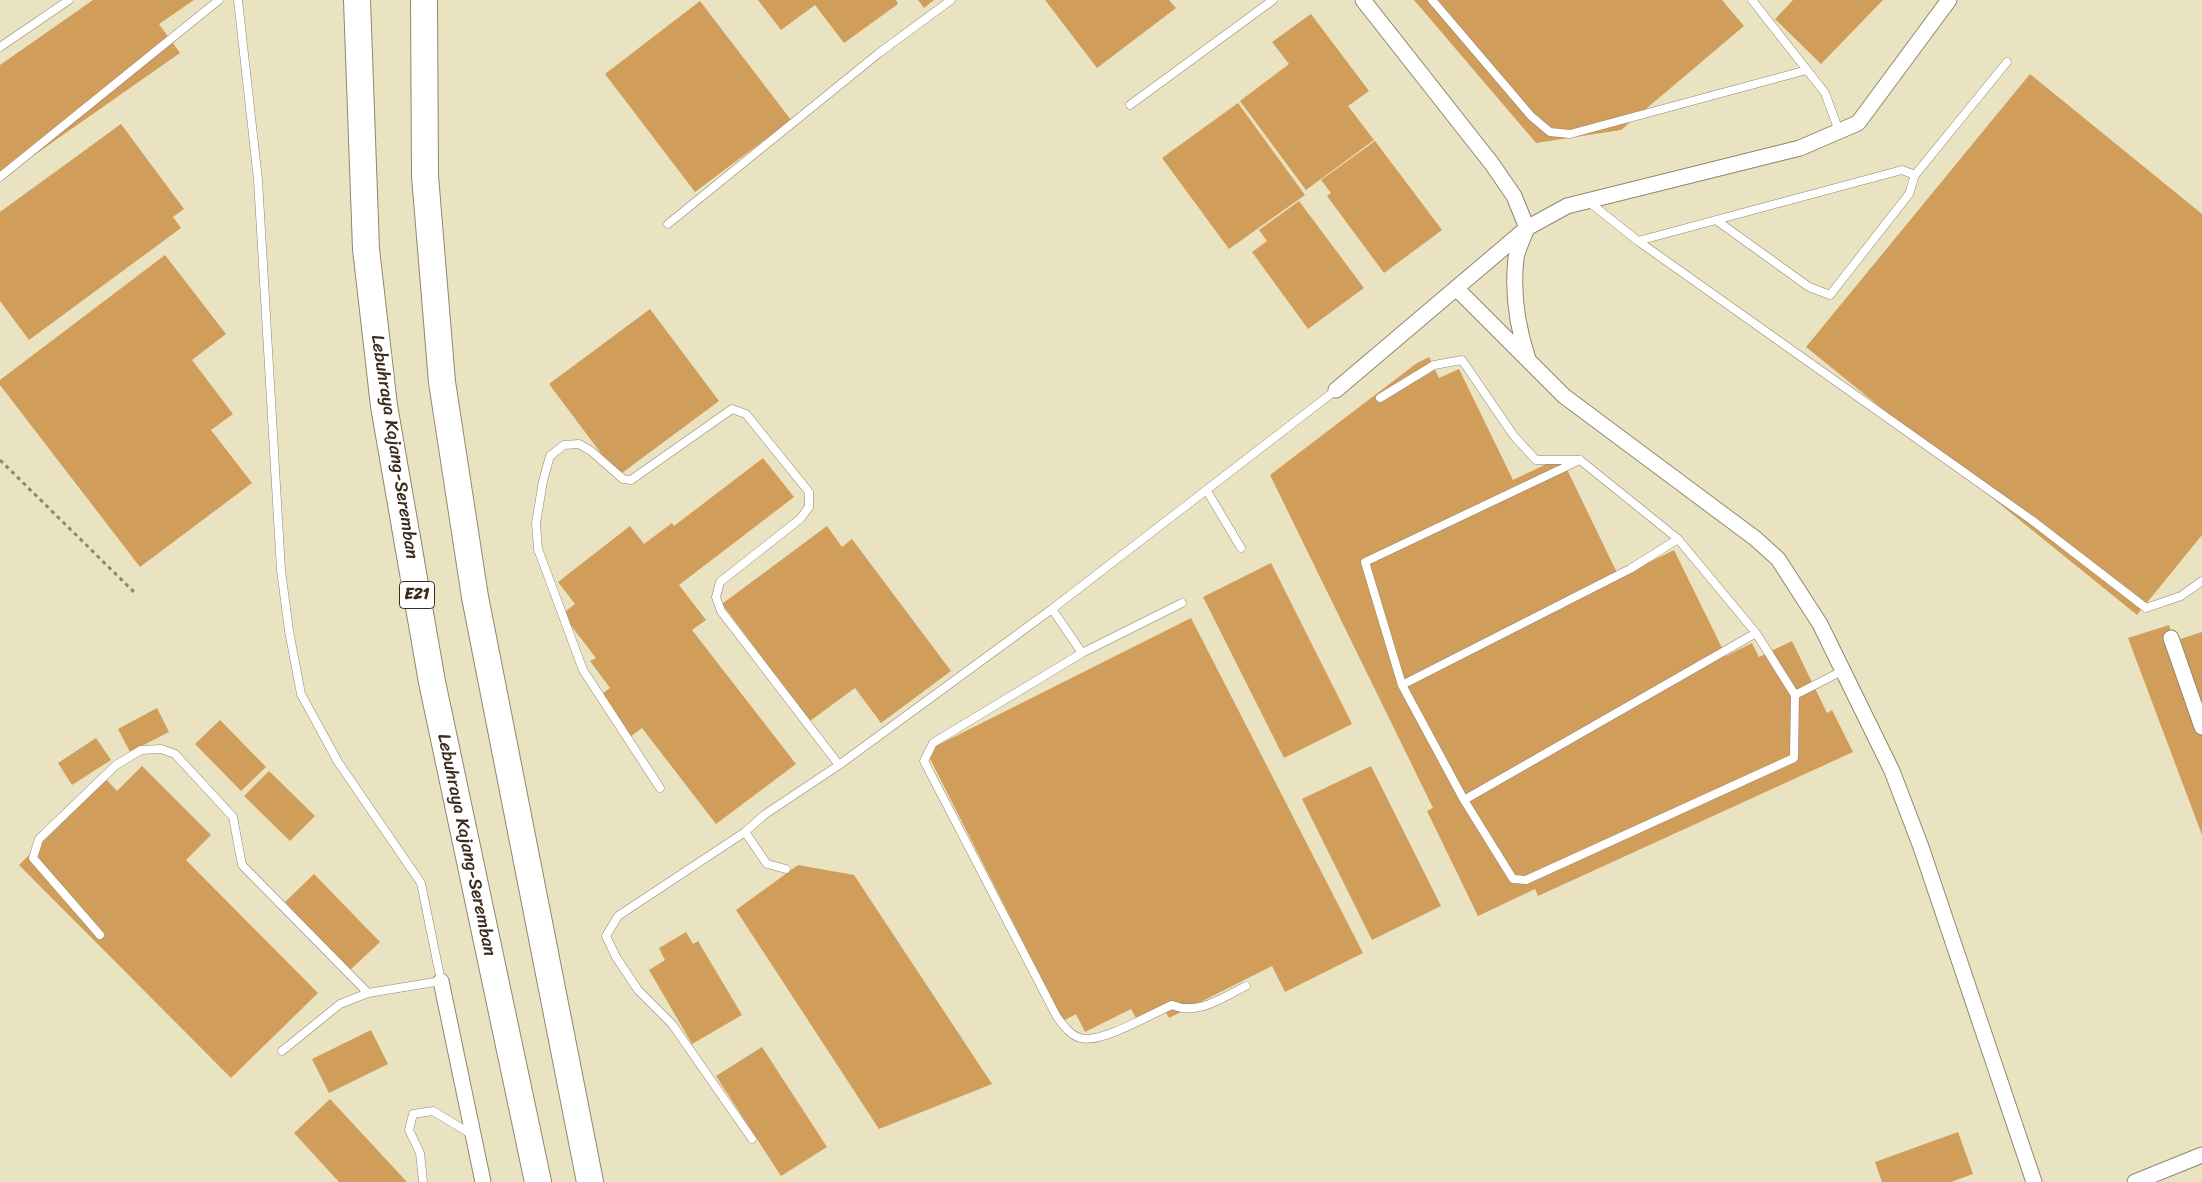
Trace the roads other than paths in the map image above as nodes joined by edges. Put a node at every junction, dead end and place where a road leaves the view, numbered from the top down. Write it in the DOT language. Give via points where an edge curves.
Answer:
graph roads {
  1 [pos="69,0"];
  2 [pos="219,0"];
  3 [pos="238,0"];
  4 [pos="357,0"];
  5 [pos="424,0"];
  6 [pos="951,0"];
  7 [pos="1273,0"];
  8 [pos="1363,0"];
  9 [pos="1432,0"];
  10 [pos="1752,0"];
  11 [pos="1949,0"];
  12 [pos="0,48"];
  13 [pos="2007,62"];
  14 [pos="1807,70"];
  15 [pos="1130,105"];
  16 [pos="1839,131"];
  17 [pos="1915,175"];
  18 [pos="0,176"];
  19 [pos="1587,200"];
  20 [pos="1716,220"];
  21 [pos="668,224"];
  22 [pos="1527,228"];
  23 [pos="1638,241"];
  24 [pos="1456,288"];
  25 [pos="1529,362"];
  26 [pos="1336,390"];
  27 [pos="1380,398"];
  28 [pos="1580,460"];
  29 [pos="1207,491"];
  30 [pos="1678,539"];
  31 [pos="1241,548"];
  32 [pos="2202,581"];
  33 [pos="1182,603"];
  34 [pos="1052,609"];
  35 [pos="1756,633"];
  36 [pos="2171,638"];
  37 [pos="1082,653"];
  38 [pos="1844,670"];
  39 [pos="1402,685"];
  40 [pos="1795,695"];
  41 [pos="2202,727"];
  42 [pos="839,765"];
  43 [pos="660,788"];
  44 [pos="1464,800"];
  45 [pos="745,832"];
  46 [pos="786,869"];
  47 [pos="100,935"];
  48 [pos="441,981"];
  49 [pos="1246,986"];
  50 [pos="368,993"];
  51 [pos="282,1051"];
  52 [pos="473,1135"];
  53 [pos="752,1139"];
  54 [pos="2202,1155"];
  55 [pos="423,1182"];
  56 [pos="483,1182"];
  57 [pos="538,1182"];
  58 [pos="590,1182"];
  59 [pos="2034,1182"];
  60 [pos="2135,1182"];
  1 -- 12 [label="lane"];
  2 -- 18 [label="lane"];
  3 -- 48 [label="lane" via="258,180 281,570 301,694 338,762 421,883"];
  4 -- 57 [label="highway, Lebuhraya Kajang-Seremban / E21" via="366,249 384,406 432,682"];
  5 -- 58 [label="highway" via="425,176 442,382 475,597"];
  6 -- 21 [label="lane" via="879,53"];
  7 -- 15 [label="lane"];
  8 -- 22 [label="street" via="1492,164 1514,196"];
  9 -- 14 [label="lane" via="1530,116 1550,132 1570,134"];
  10 -- 14 [label="lane"];
  11 -- 16 [label="street" via="1869,110 1858,123"];
  13 -- 17 [label="lane"];
  14 -- 16 [label="lane" via="1825,93"];
  16 -- 19 [label="street" via="1800,148"];
  17 -- 20 [label="lane" via="1902,170"];
  17 -- 20 [label="lane" via="1910,194 1830,295 1810,287"];
  19 -- 22 [label="street" via="1567,206"];
  19 -- 23 [label="lane"];
  20 -- 23 [label="lane"];
  22 -- 24 [label="street"];
  22 -- 25 [label="street" via="1516,256 1515,291 1518,329"];
  23 -- 32 [label="lane" via="2017,510 2146,608 2181,596"];
  24 -- 25 [label="street"];
  24 -- 26 [label="street"];
  25 -- 38 [label="street" via="1564,396 1756,538 1778,559 1820,624"];
  26 -- 29 [label="lane"];
  27 -- 28 [label="lane" via="1434,365 1462,360 1514,436 1536,460"];
  28 -- 30 [label="lane"];
  28 -- 39 [label="lane" via="1365,562"];
  29 -- 31 [label="lane"];
  29 -- 34 [label="lane"];
  30 -- 35 [label="lane"];
  30 -- 39 [label="lane" via="1630,569"];
  33 -- 37 [label="lane"];
  34 -- 37 [label="lane"];
  34 -- 42 [label="lane"];
  35 -- 40 [label="lane"];
  35 -- 44 [label="lane"];
  36 -- 41 [label="street"];
  37 -- 49 [label="lane" via="933,743 924,761 1067,1030 1080,1038 1097,1038 1172,1005 1185,1011 1198,1009"];
  38 -- 40 [label="lane"];
  38 -- 59 [label="street" via="1892,771 1921,847"];
  39 -- 44 [label="lane"];
  40 -- 44 [label="lane" via="1794,758 1526,880 1513,879"];
  42 -- 43 [label="lane" via="721,611 716,597 720,582 800,519 808,507 809,492 746,414 732,409 631,480 614,473 579,444 564,445 550,456 543,481 536,523 538,550 583,670"];
  42 -- 45 [label="lane" via="764,815"];
  45 -- 46 [label="lane" via="767,864"];
  45 -- 53 [label="lane" via="618,916 606,936 638,990 672,1024"];
  47 -- 50 [label="lane" via="33,858 39,839 116,764 141,750 161,749 175,754 233,817 242,865"];
  48 -- 50 [label="lane"];
  48 -- 52 [label="street"];
  50 -- 51 [label="lane" via="340,1004"];
  52 -- 55 [label="lane" via="433,1111 413,1114 409,1130 420,1154"];
  52 -- 56 [label="street"];
  54 -- 60 [label="street"];
}
